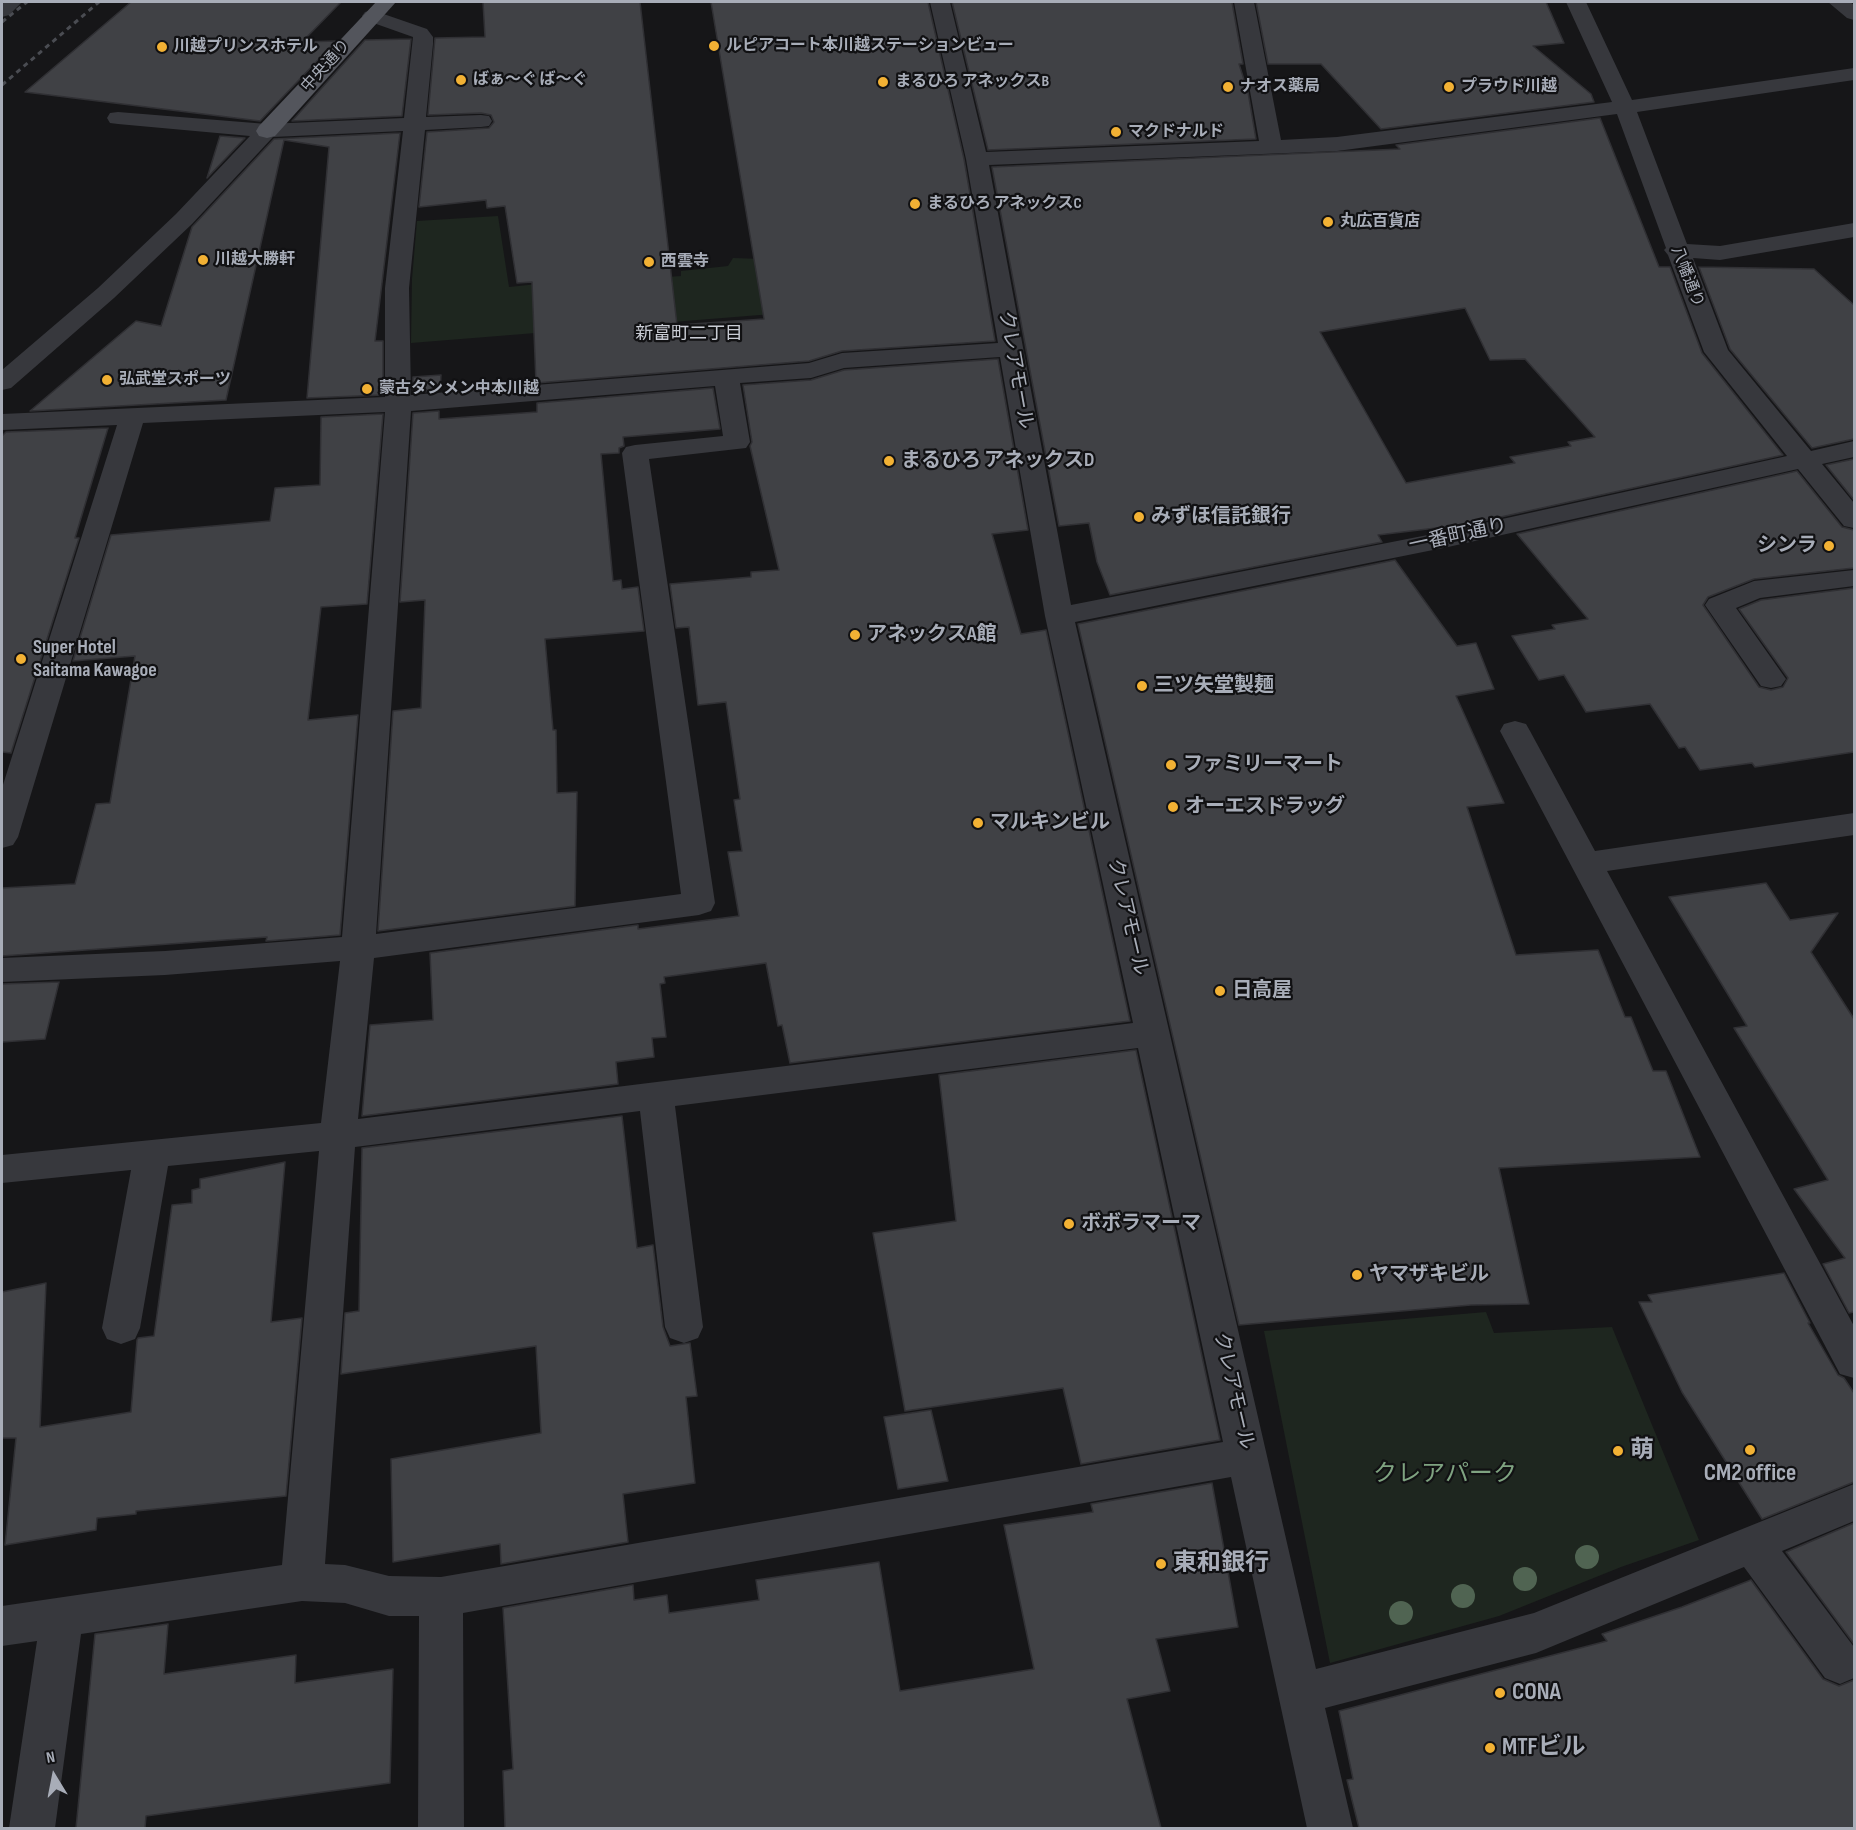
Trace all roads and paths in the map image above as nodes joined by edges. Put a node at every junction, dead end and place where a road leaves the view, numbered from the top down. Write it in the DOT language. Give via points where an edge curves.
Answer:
graph roads {
  1 [pos="12,2"];
  2 [pos="940,2"];
  3 [pos="1244,2"];
  4 [pos="1576,2"];
  5 [pos="1838,2"];
  6 [pos="379,9"];
  7 [pos="2,11"];
  8 [pos="1854,14"];
  9 [pos="1854,74"];
  10 [pos="1625,107"];
  11 [pos="118,118"];
  12 [pos="481,130"];
  13 [pos="267,131"];
  14 [pos="415,134"];
  15 [pos="1271,147"];
  16 [pos="249,150"];
  17 [pos="977,159"];
  18 [pos="1854,230"];
  19 [pos="1676,250"];
  20 [pos="1012,350"];
  21 [pos="726,378"];
  22 [pos="2,383"];
  23 [pos="398,404"];
  24 [pos="132,417"];
  25 [pos="2,422"];
  26 [pos="1854,449"];
  27 [pos="1804,460"];
  28 [pos="1854,520"];
  29 [pos="1854,578"];
  30 [pos="1059,616"];
  31 [pos="1771,679"];
  32 [pos="1515,731"];
  33 [pos="1854,824"];
  34 [pos="2,837"];
  35 [pos="1586,863"];
  36 [pos="358,948"];
  37 [pos="2,970"];
  38 [pos="1153,1033"];
  39 [pos="656,1096"];
  40 [pos="338,1135"];
  41 [pos="152,1154"];
  42 [pos="2,1169"];
  43 [pos="684,1327"];
  44 [pos="121,1328"];
  45 [pos="1854,1362"];
  46 [pos="1247,1456"];
  47 [pos="1854,1502"];
  48 [pos="1752,1544"];
  49 [pos="302,1582"];
  50 [pos="441,1597"];
  51 [pos="62,1617"];
  52 [pos="2,1626"];
  53 [pos="1839,1663"];
  54 [pos="1300,1694"];
  55 [pos="32,1828"];
  56 [pos="441,1828"];
  57 [pos="1330,1828"];
  1 -- 7 [label="street"];
  2 -- 17 [label="street, クレアモール"];
  3 -- 15 [label="street"];
  4 -- 10 [label="street, 八幡通り"];
  5 -- 8 [label="street"];
  6 -- 13 [label="main road, 中央通り"];
  6 -- 14 [label="street" via="423,37"];
  9 -- 10 [label="street"];
  10 -- 15 [label="street" via="1337,144"];
  10 -- 19 [label="street, 八幡通り"];
  11 -- 13 [label="street"];
  12 -- 14 [label="street"];
  13 -- 14 [label="street"];
  13 -- 16 [label="street"];
  14 -- 16 [label="street"];
  14 -- 23 [label="street" via="397,288"];
  15 -- 17 [label="street"];
  16 -- 22 [label="street" via="106,293"];
  17 -- 20 [label="street, クレアモール"];
  18 -- 19 [label="street" via="1720,253"];
  19 -- 27 [label="street, 八幡通り" via="1716,352"];
  20 -- 21 [label="street" via="842,361 811,370"];
  20 -- 30 [label="street, クレアモール"];
  21 -- 23 [label="street"];
  21 -- 36 [label="street" via="737,442 635,453 699,903"];
  23 -- 24 [label="street"];
  23 -- 36 [label="street"];
  24 -- 25 [label="street"];
  24 -- 34 [label="street"];
  26 -- 27 [label="street, 一番町通り"];
  27 -- 28 [label="street, 八幡通り"];
  27 -- 30 [label="street, 一番町通り" via="1448,539"];
  29 -- 31 [label="street" via="1754,590 1719,605"];
  30 -- 38 [label="street, クレアモール"];
  32 -- 35 [label="street"];
  33 -- 35 [label="street"];
  35 -- 45 [label="street"];
  36 -- 37 [label="street" via="165,963"];
  36 -- 40 [label="street"];
  38 -- 39 [label="street"];
  38 -- 46 [label="street, クレアモール"];
  39 -- 40 [label="street"];
  39 -- 43 [label="street"];
  40 -- 41 [label="street"];
  40 -- 49 [label="street"];
  41 -- 42 [label="street"];
  41 -- 44 [label="street"];
  46 -- 50 [label="street"];
  46 -- 54 [label="street, クレアモール"];
  47 -- 48 [label="street"];
  48 -- 53 [label="street"];
  48 -- 54 [label="street" via="1536,1633"];
  49 -- 50 [label="street" via="345,1584 389,1596"];
  49 -- 51 [label="street"];
  50 -- 56 [label="street"];
  51 -- 52 [label="street"];
  51 -- 55 [label="street"];
  54 -- 57 [label="street, クレアモール"];
}
